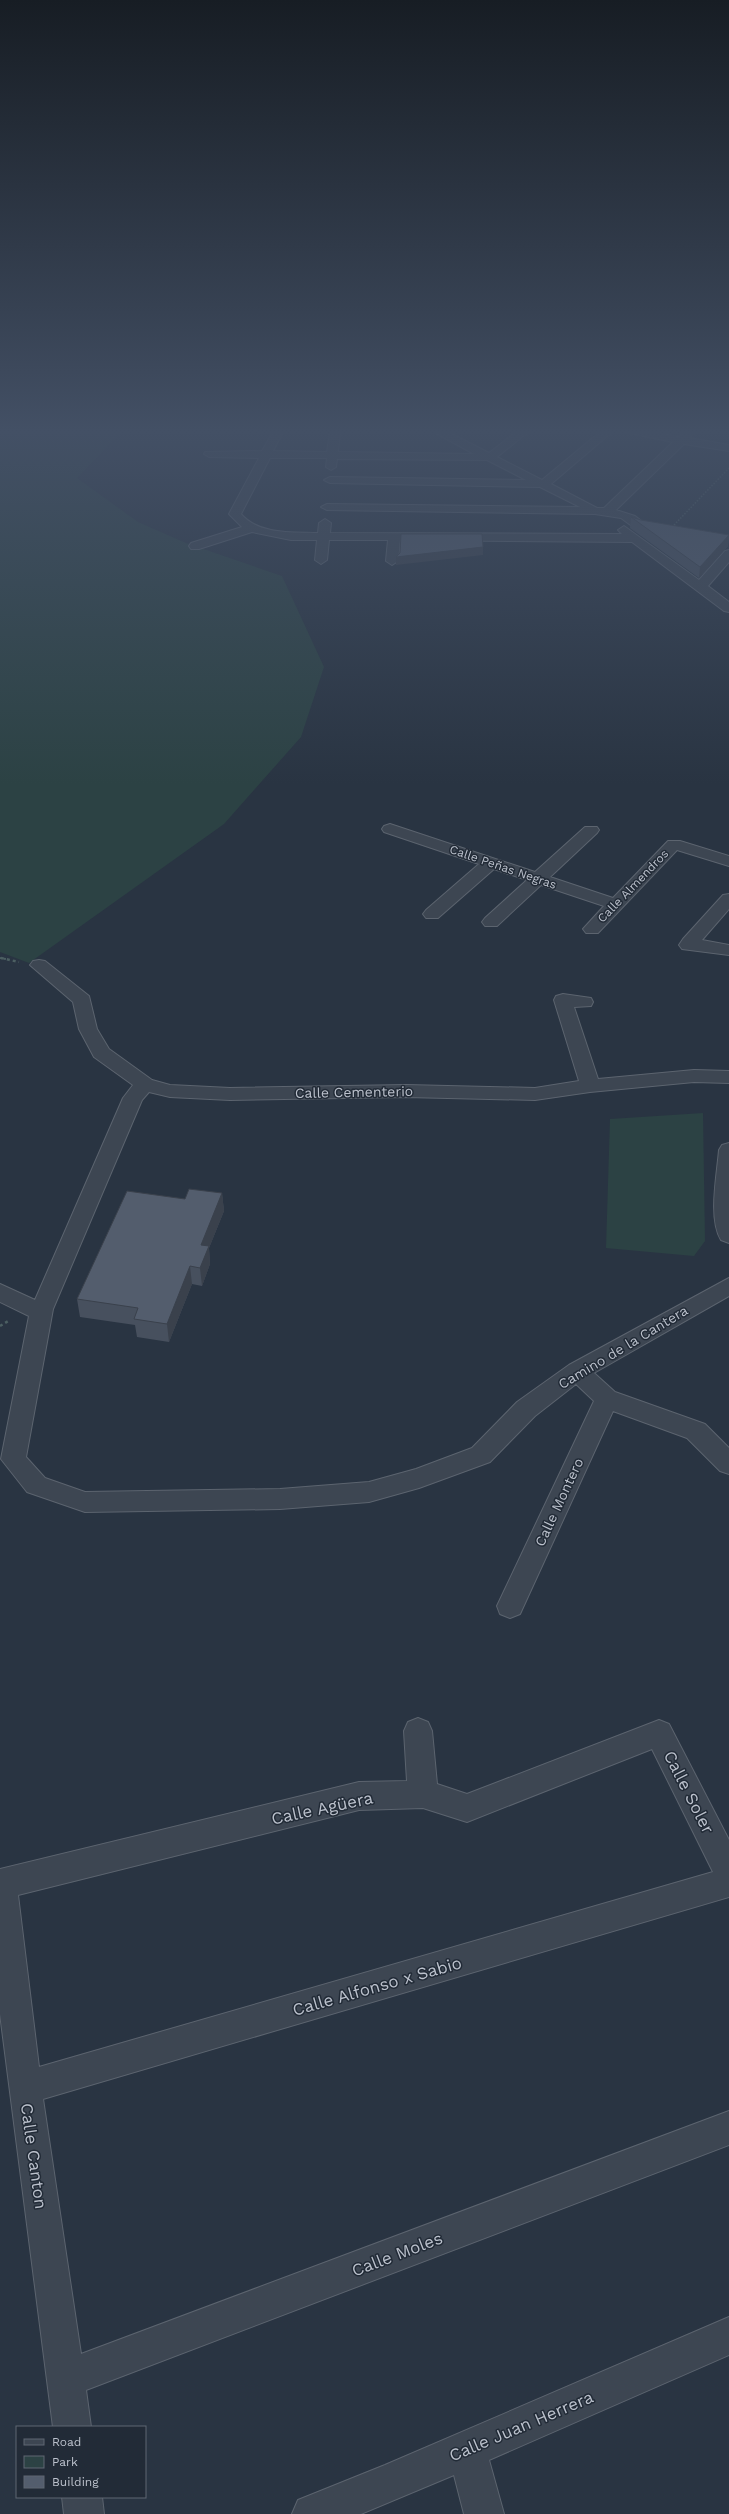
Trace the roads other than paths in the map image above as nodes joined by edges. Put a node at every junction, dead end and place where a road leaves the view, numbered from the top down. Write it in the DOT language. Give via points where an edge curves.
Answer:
graph roads {
  1 [pos="322,549"];
  2 [pos="393,549"];
  3 [pos="651,549"];
  4 [pos="729,554"];
  5 [pos="321,560"];
  6 [pos="392,561"];
  7 [pos="701,586"];
  8 [pos="729,608"];
  9 [pos="390,829"];
  10 [pos="591,830"];
  11 [pos="729,861"];
  12 [pos="491,863"];
  13 [pos="538,878"];
  14 [pos="729,898"];
  15 [pos="617,905"];
  16 [pos="432,914"];
  17 [pos="491,922"];
  18 [pos="592,929"];
  19 [pos="729,950"];
  20 [pos="39,965"];
  21 [pos="584,1002"];
  22 [pos="729,1077"];
  23 [pos="145,1084"];
  24 [pos="590,1086"];
  25 [pos="729,1150"];
  26 [pos="727,1204"];
  27 [pos="729,1234"];
  28 [pos="729,1286"];
  29 [pos="0,1292"];
  30 [pos="42,1309"];
  31 [pos="577,1371"];
  32 [pos="607,1399"];
  33 [pos="729,1464"];
  34 [pos="510,1606"];
  35 [pos="418,1731"];
  36 [pos="659,1733"];
  37 [pos="423,1794"];
  38 [pos="729,1872"];
  39 [pos="729,1882"];
  40 [pos="1,1884"];
  41 [pos="25,2088"];
  42 [pos="729,2128"];
  43 [pos="729,2336"];
  44 [pos="65,2379"];
  45 [pos="72,2426"];
  46 [pos="467,2450"];
  47 [pos="82,2498"];
  48 [pos="84,2514"];
  49 [pos="312,2514"];
  50 [pos="484,2514"];
  1 -- 5 [label="street"];
  2 -- 6 [label="street"];
  3 -- 7 [label="street"];
  4 -- 7 [label="street"];
  7 -- 8 [label="street"];
  9 -- 12 [label="street, Calle Peñas Negras"];
  10 -- 13 [label="street"];
  11 -- 15 [label="street, Calle Almendros" via="674,844"];
  12 -- 13 [label="street, Calle Peñas Negras"];
  12 -- 16 [label="street"];
  13 -- 15 [label="street, Calle Peñas Negras"];
  13 -- 17 [label="street"];
  14 -- 19 [label="street" via="689,944"];
  15 -- 18 [label="street, Calle Almendros"];
  20 -- 23 [label="street, Calle Cementerio" via="82,1000 88,1029 101,1053"];
  21 -- 24 [label="street" via="563,1000"];
  22 -- 24 [label="street, Calle Cementerio" via="694,1076"];
  23 -- 24 [label="street, Calle Cementerio" via="170,1091 230,1094 406,1091 535,1094"];
  23 -- 30 [label="street" via="133,1098"];
  25 -- 26 [label="street"];
  26 -- 27 [label="street"];
  28 -- 31 [label="street, Camino de la Cantera"];
  29 -- 30 [label="street" via="29,1308"];
  30 -- 31 [label="street, Camino de la Cantera" via="13,1459 36,1485 85,1502 280,1499 369,1492 419,1478 481,1455 526,1409"];
  31 -- 32 [label="street"];
  32 -- 33 [label="street" via="696,1431"];
  32 -- 34 [label="street, Calle Montero"];
  35 -- 37 [label="street"];
  36 -- 37 [label="street, Calle Agüera" via="467,1808"];
  36 -- 38 [label="street, Calle Soler"];
  37 -- 40 [label="street, Calle Agüera" via="359,1796"];
  39 -- 41 [label="street, Calle Alfonso x Sabio"];
  40 -- 41 [label="street, Calle Canton"];
  41 -- 44 [label="street, Calle Canton"];
  42 -- 44 [label="street, Calle Moles"];
  43 -- 46 [label="street, Calle Juan Herrera"];
  44 -- 45 [label="street, Calle Canton"];
  46 -- 49 [label="street, Calle Juan Herrera"];
  46 -- 50 [label="street"];
  47 -- 48 [label="street"];
}
